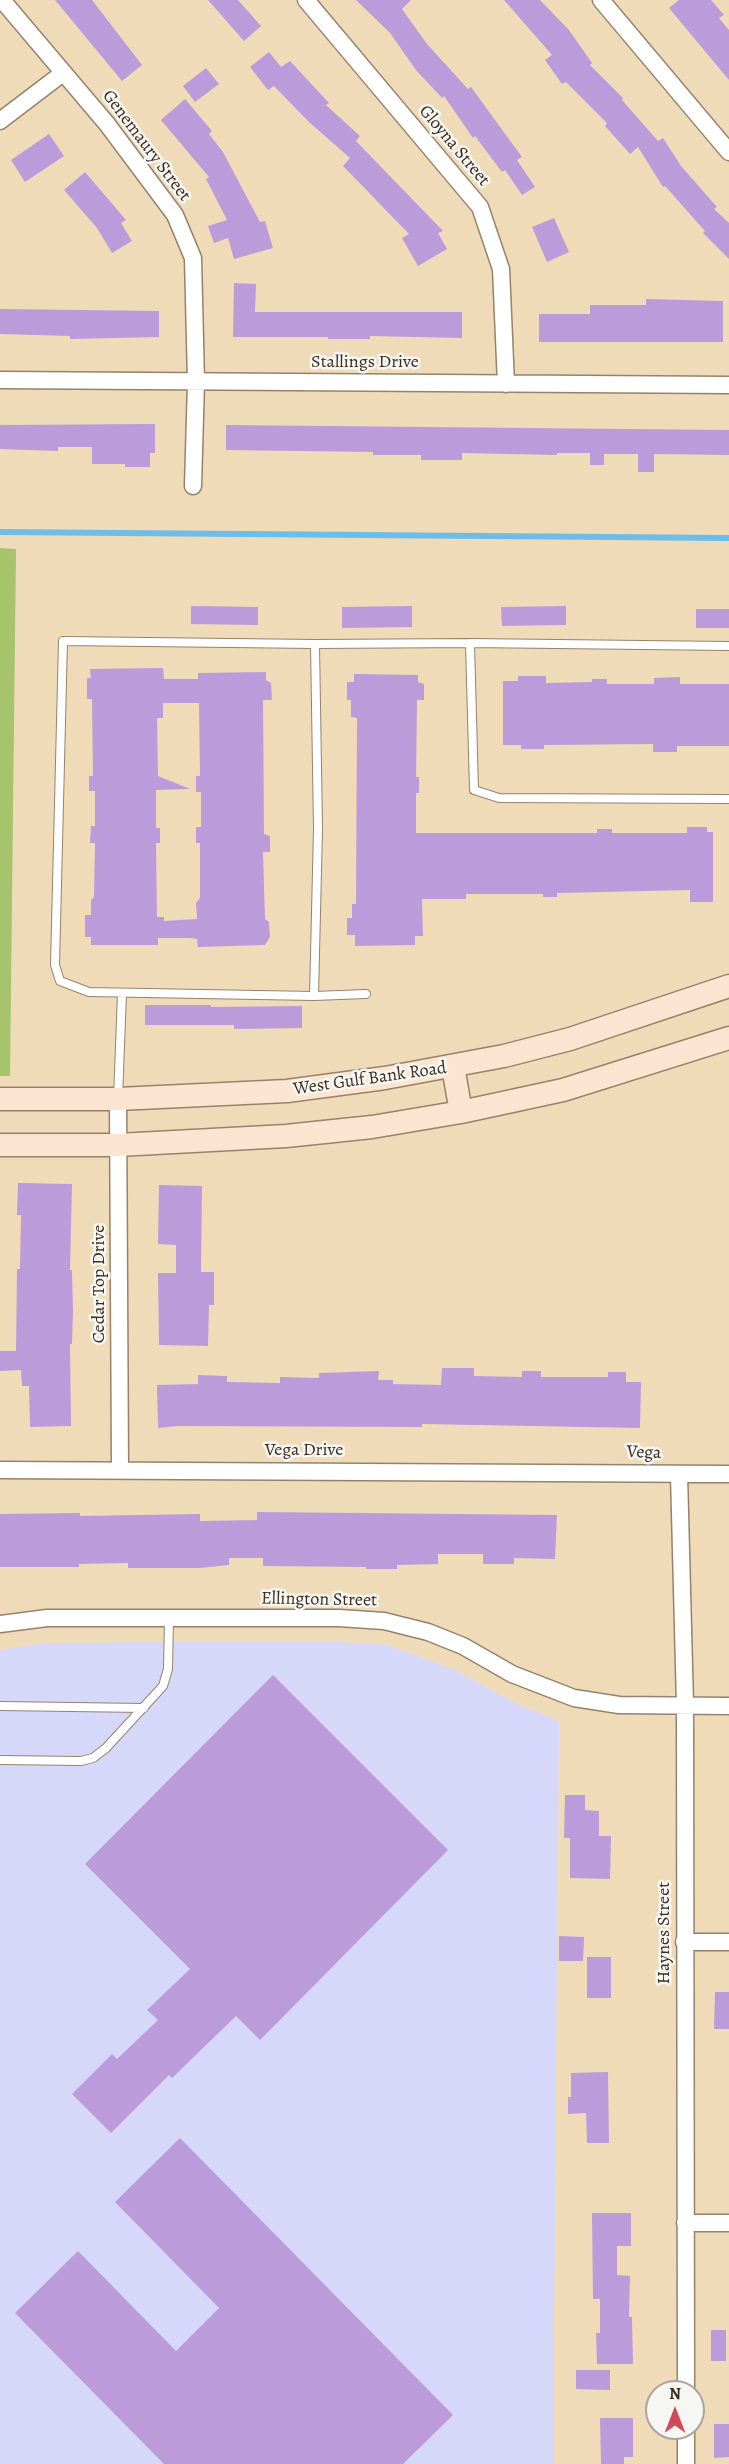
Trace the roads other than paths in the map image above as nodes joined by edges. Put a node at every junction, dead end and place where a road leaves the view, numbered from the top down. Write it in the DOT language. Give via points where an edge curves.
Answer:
graph roads {
  1 [pos="2,0"];
  2 [pos="306,0"];
  3 [pos="601,0"];
  4 [pos="63,73"];
  5 [pos="0,121"];
  6 [pos="729,152"];
  7 [pos="0,380"];
  8 [pos="196,382"];
  9 [pos="506,384"];
  10 [pos="729,385"];
  11 [pos="194,486"];
  12 [pos="470,643"];
  13 [pos="315,644"];
  14 [pos="729,646"];
  15 [pos="729,799"];
  16 [pos="729,986"];
  17 [pos="122,993"];
  18 [pos="366,994"];
  19 [pos="314,996"];
  20 [pos="729,1038"];
  21 [pos="453,1067"];
  22 [pos="0,1099"];
  23 [pos="118,1099"];
  24 [pos="461,1112"];
  25 [pos="0,1145"];
  26 [pos="118,1145"];
  27 [pos="120,1469"];
  28 [pos="0,1470"];
  29 [pos="608,1472"];
  30 [pos="680,1474"];
  31 [pos="729,1474"];
  32 [pos="169,1618"];
  33 [pos="0,1624"];
  34 [pos="0,1706"];
  35 [pos="685,1706"];
  36 [pos="729,1706"];
  37 [pos="144,1708"];
  38 [pos="0,1760"];
  39 [pos="684,1942"];
  40 [pos="729,1942"];
  41 [pos="685,2223"];
  42 [pos="729,2223"];
  43 [pos="686,2380"];
  44 [pos="686,2440"];
  45 [pos="686,2464"];
  1 -- 4 [label="street, Genemaury Street"];
  2 -- 9 [label="street, Gloyna Street" via="480,207 501,269"];
  3 -- 6 [label="street"];
  4 -- 5 [label="street"];
  4 -- 8 [label="street, Genemaury Street" via="175,215 194,258"];
  7 -- 8 [label="street, Stallings Drive"];
  8 -- 9 [label="street, Stallings Drive"];
  8 -- 11 [label="street, Genemaury Street"];
  9 -- 10 [label="street, Stallings Drive"];
  12 -- 13 [label="lane"];
  12 -- 14 [label="lane"];
  12 -- 15 [label="lane" via="474,790 499,798"];
  13 -- 17 [label="lane" via="63,641 55,965 60,981 89,992"];
  13 -- 19 [label="lane" via="318,829"];
  16 -- 21 [label="main road, West Gulf Bank Road" via="570,1039"];
  17 -- 19 [label="lane"];
  17 -- 23 [label="lane"];
  18 -- 19 [label="lane"];
  20 -- 24 [label="main road" via="563,1090"];
  21 -- 23 [label="main road, West Gulf Bank Road" via="287,1091"];
  21 -- 24 [label="main road"];
  22 -- 23 [label="main road, West Gulf Bank Road"];
  23 -- 26 [label="street, Cedar Top Drive"];
  24 -- 26 [label="main road" via="286,1136"];
  25 -- 26 [label="main road"];
  26 -- 27 [label="street, Cedar Top Drive"];
  27 -- 28 [label="street, Vega Drive"];
  27 -- 29 [label="street, Vega Drive"];
  29 -- 30 [label="street, Vega"];
  30 -- 31 [label="street, Vega"];
  30 -- 35 [label="street, Haynes Street"];
  32 -- 33 [label="street, Ellington Street" via="47,1618"];
  32 -- 35 [label="street, Ellington Street" via="384,1621 463,1646 512,1674 574,1698 619,1706"];
  32 -- 37 [label="lane" via="168,1669 163,1686"];
  34 -- 37 [label="lane"];
  35 -- 36 [label="street, Ellington Street"];
  35 -- 39 [label="street, Haynes Street"];
  37 -- 38 [label="lane" via="93,1758"];
  39 -- 40 [label="street"];
  39 -- 41 [label="street, Haynes Street"];
  41 -- 42 [label="street"];
  41 -- 43 [label="street, Haynes Street"];
  44 -- 45 [label="street"];
}
